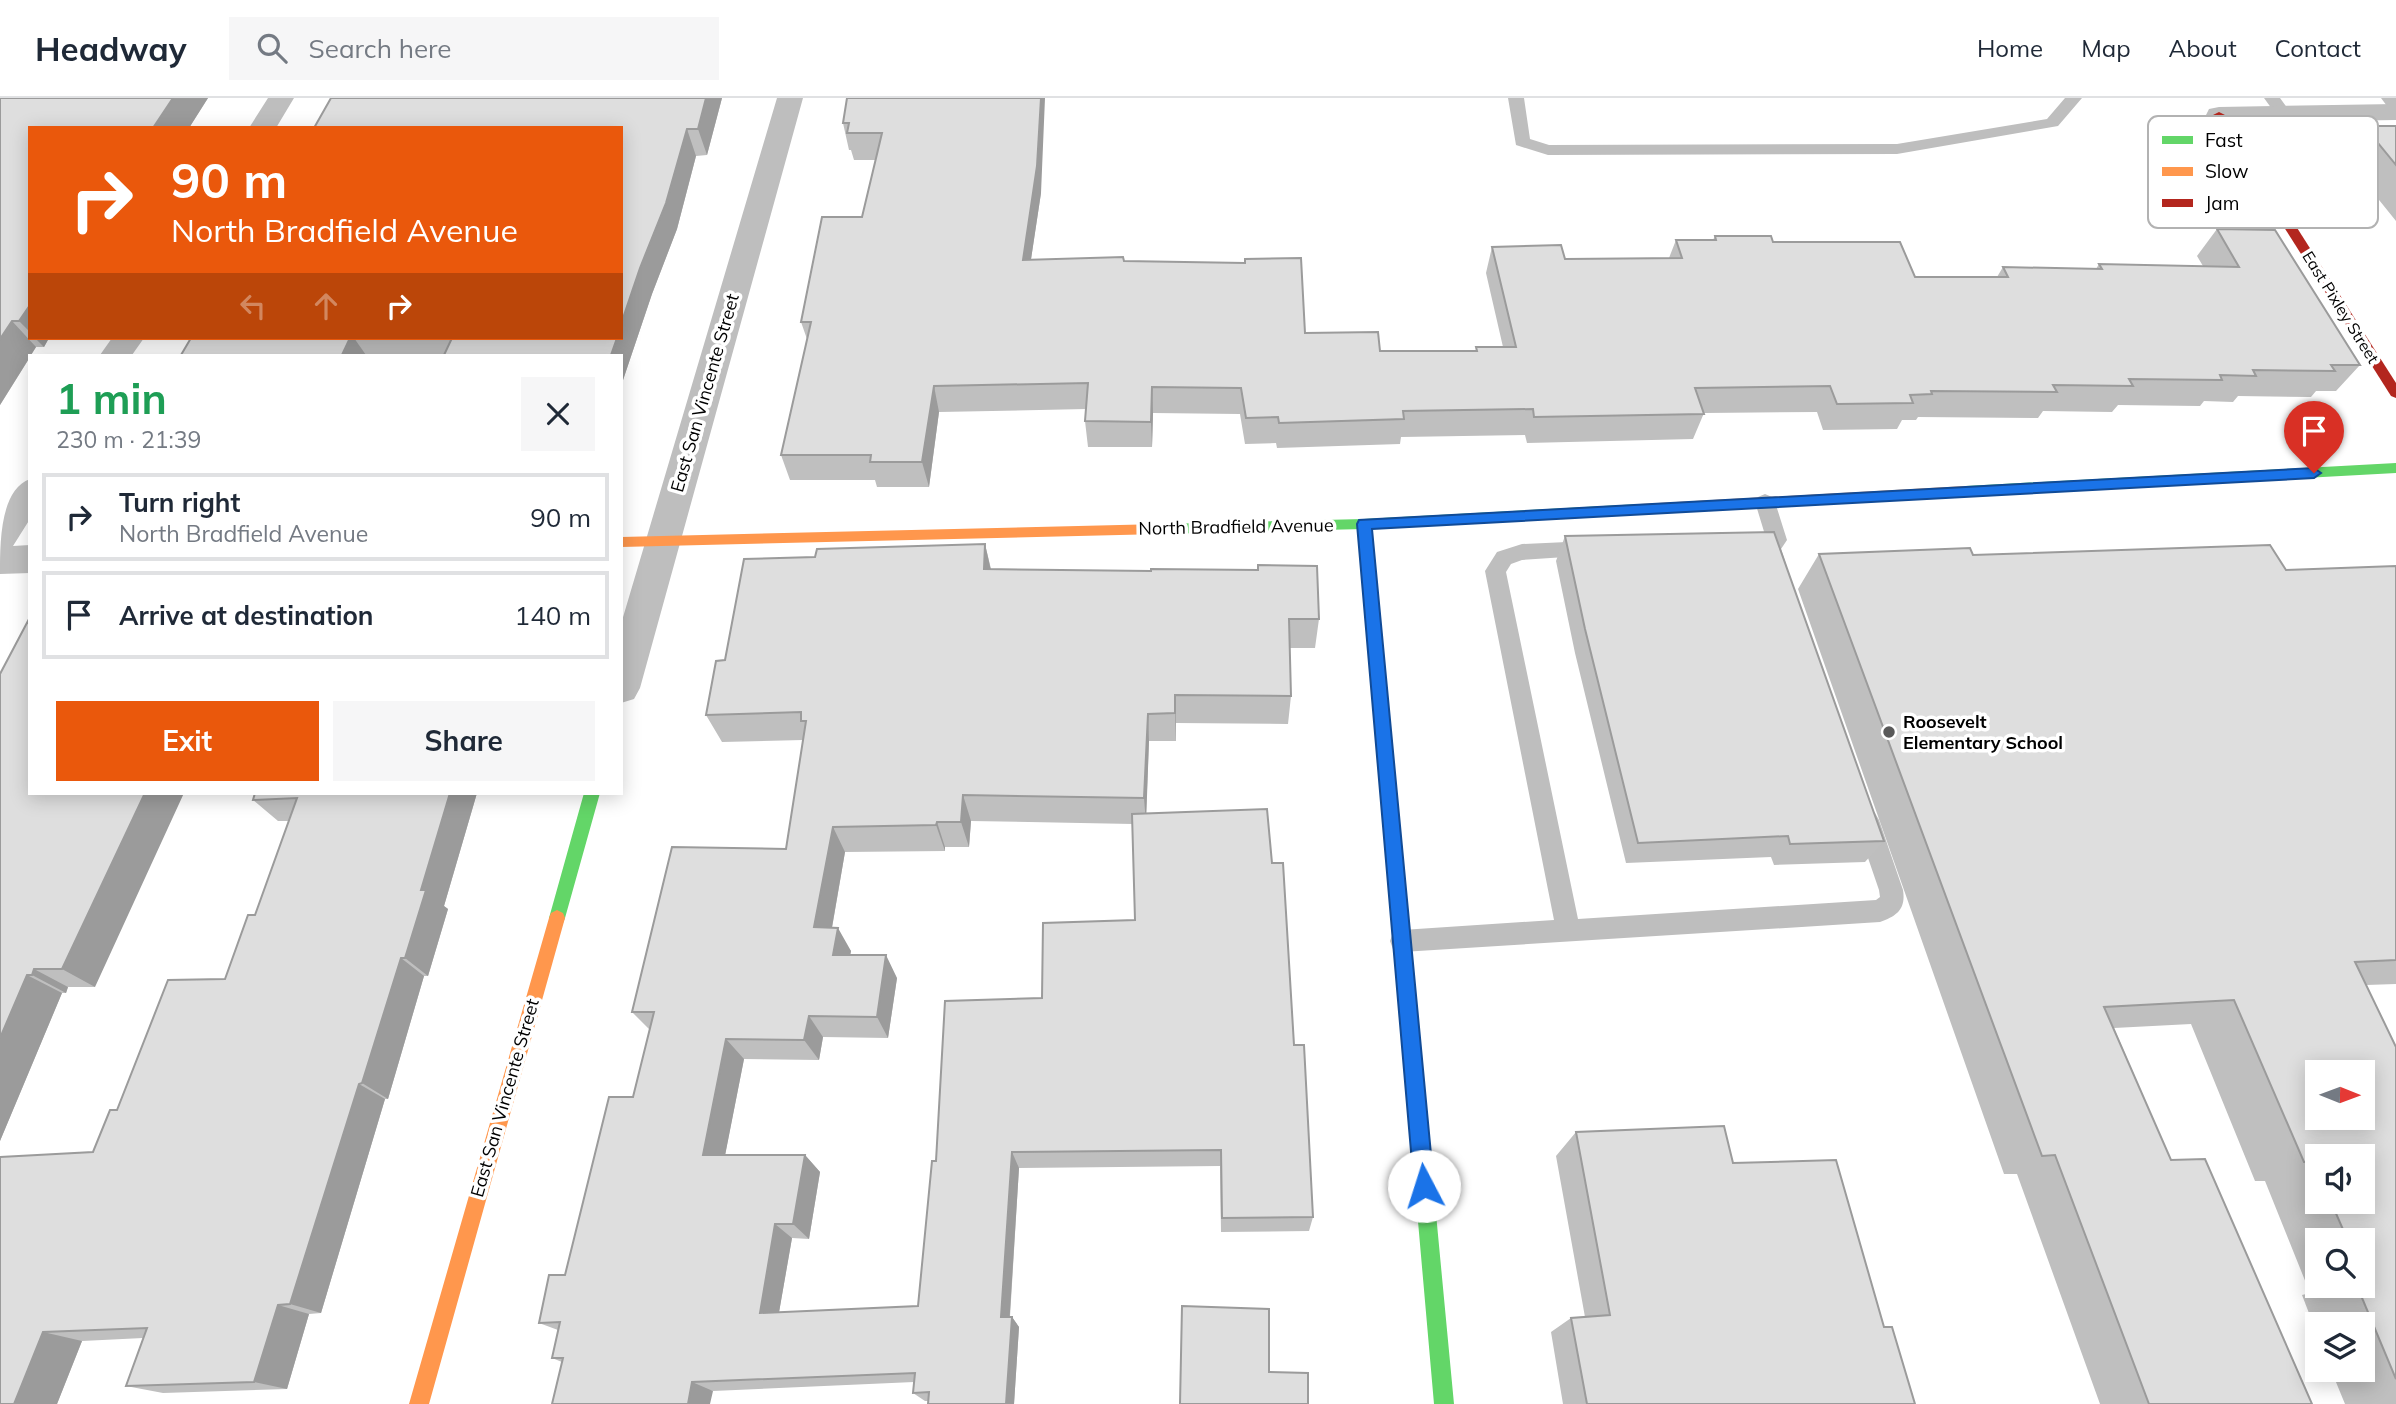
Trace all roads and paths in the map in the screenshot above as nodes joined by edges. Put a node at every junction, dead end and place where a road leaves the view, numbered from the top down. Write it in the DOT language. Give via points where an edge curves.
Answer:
graph roads {
  1 [pos="281,98"];
  2 [pos="790,98"];
  3 [pos="1516,98"];
  4 [pos="2074,98"];
  5 [pos="2389,98"];
  6 [pos="2278,106"];
  7 [pos="2396,109"];
  8 [pos="2219,115"];
  9 [pos="263,126"];
  10 [pos="2291,228"];
  11 [pos="2396,393"];
  12 [pos="2396,468"];
  13 [pos="28,494"];
  14 [pos="1765,502"];
  15 [pos="1364,524"];
  16 [pos="0,538"];
  17 [pos="663,541"];
  18 [pos="623,542"];
  19 [pos="1744,547"];
  20 [pos="1770,547"];
  21 [pos="1615,548"];
  22 [pos="28,559"];
  23 [pos="0,560"];
  24 [pos="1783,585"];
  25 [pos="623,681"];
  26 [pos="591,795"];
  27 [pos="1860,801"];
  28 [pos="1568,931"];
  29 [pos="1402,941"];
  30 [pos="419,1404"];
  31 [pos="1444,1404"];
  1 -- 9 [label="street"];
  2 -- 17 [label="street, East San Vincente Street"];
  3 -- 4 [label="lane" via="1522,142 1548,150 1590,150 1897,149 2052,123"];
  5 -- 7 [label="lane"];
  6 -- 7 [label="street"];
  6 -- 8 [label="street"];
  10 -- 11 [label="street, East Pixley Street"];
  12 -- 14 [label="street, North Bradfield Avenue"];
  13 -- 16 [label="street"];
  14 -- 15 [label="street, North Bradfield Avenue"];
  14 -- 20 [label="lane" via="1777,540"];
  15 -- 17 [label="street, North Bradfield Avenue"];
  15 -- 29 [label="street"];
  17 -- 18 [label="street, North Bradfield Avenue"];
  17 -- 25 [label="street, East San Vincente Street"];
  19 -- 20 [label="lane"];
  20 -- 24 [label="lane"];
  21 -- 28 [label="lane" via="1522,552 1504,558 1494,571"];
  22 -- 23 [label="street"];
  26 -- 30 [label="street, East San Vincente Street"];
  27 -- 28 [label="lane" via="1891,890 1893,902 1880,911"];
  28 -- 29 [label="lane"];
  29 -- 31 [label="street"];
}
